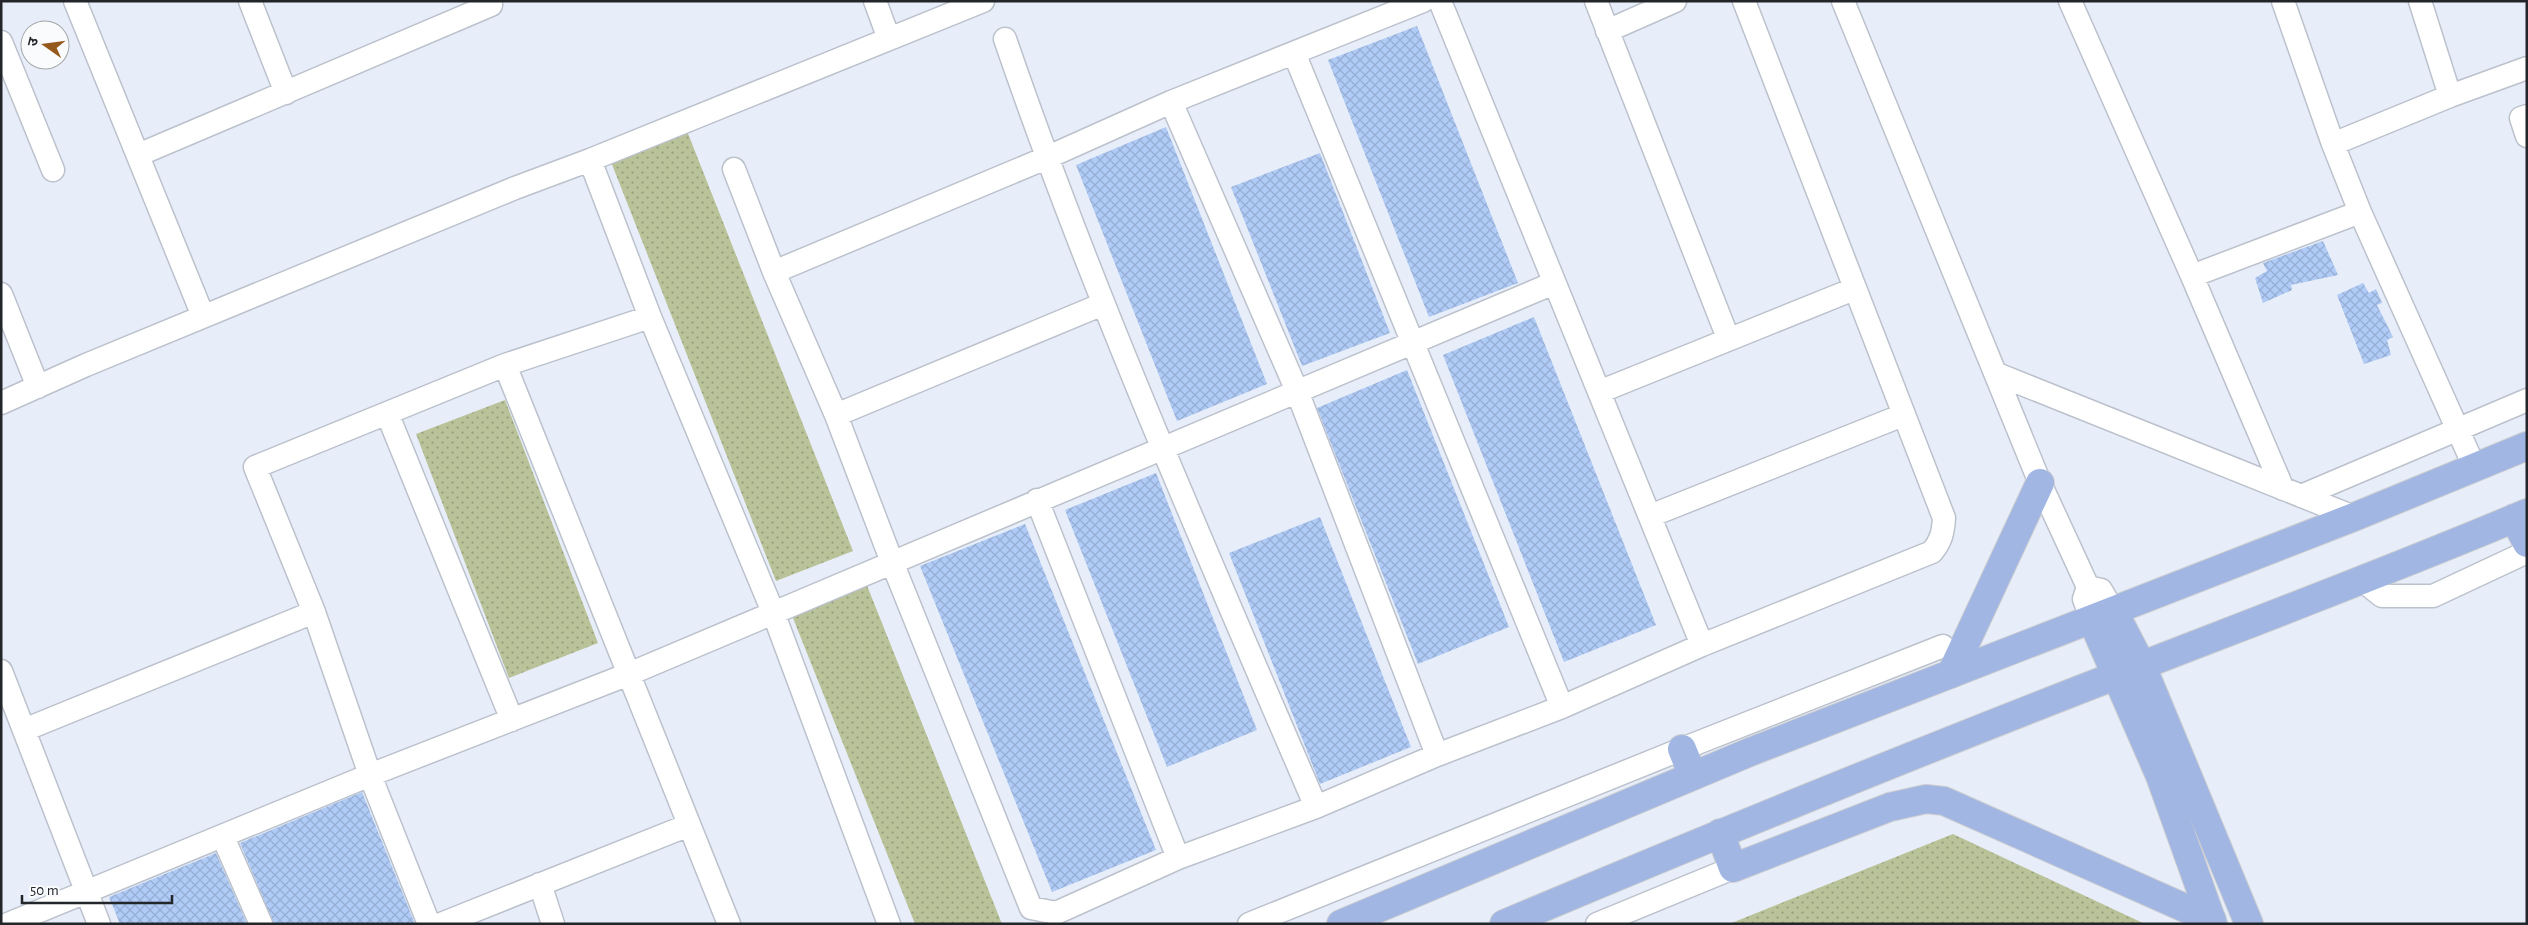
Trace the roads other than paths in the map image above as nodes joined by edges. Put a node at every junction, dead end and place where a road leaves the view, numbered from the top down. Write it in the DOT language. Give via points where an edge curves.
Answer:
graph roads {
  1 [pos="75,1"];
  2 [pos="250,1"];
  3 [pos="874,1"];
  4 [pos="983,1"];
  5 [pos="1423,1"];
  6 [pos="1440,1"];
  7 [pos="1596,1"];
  8 [pos="1675,1"];
  9 [pos="1744,1"];
  10 [pos="1843,1"];
  11 [pos="2070,1"];
  12 [pos="2284,1"];
  13 [pos="2420,1"];
  14 [pos="491,5"];
  15 [pos="1607,31"];
  16 [pos="889,38"];
  17 [pos="1005,39"];
  18 [pos="1,42"];
  19 [pos="1294,53"];
  20 [pos="2527,68"];
  21 [pos="286,93"];
  22 [pos="2450,96"];
  23 [pos="1171,102"];
  24 [pos="2527,116"];
  25 [pos="2527,136"];
  26 [pos="2334,144"];
  27 [pos="138,155"];
  28 [pos="1046,158"];
  29 [pos="590,160"];
  30 [pos="53,170"];
  31 [pos="734,170"];
  32 [pos="2360,212"];
  33 [pos="774,272"];
  34 [pos="2192,276"];
  35 [pos="1554,283"];
  36 [pos="1854,289"];
  37 [pos="1,294"];
  38 [pos="1102,304"];
  39 [pos="203,316"];
  40 [pos="650,317"];
  41 [pos="1728,338"];
  42 [pos="1413,342"];
  43 [pos="505,365"];
  44 [pos="1997,374"];
  45 [pos="38,387"];
  46 [pos="1297,391"];
  47 [pos="1599,392"];
  48 [pos="2527,400"];
  49 [pos="1,403"];
  50 [pos="387,413"];
  51 [pos="836,415"];
  52 [pos="1903,415"];
  53 [pos="2456,428"];
  54 [pos="2527,446"];
  55 [pos="1162,448"];
  56 [pos="2474,466"];
  57 [pos="2040,483"];
  58 [pos="2292,492"];
  59 [pos="1037,500"];
  60 [pos="2521,515"];
  61 [pos="1650,516"];
  62 [pos="2354,518"];
  63 [pos="2527,543"];
  64 [pos="2527,552"];
  65 [pos="892,562"];
  66 [pos="2364,582"];
  67 [pos="314,612"];
  68 [pos="773,612"];
  69 [pos="2103,616"];
  70 [pos="1702,645"];
  71 [pos="1943,646"];
  72 [pos="2142,666"];
  73 [pos="1,670"];
  74 [pos="630,674"];
  75 [pos="1950,674"];
  76 [pos="2117,675"];
  77 [pos="1562,707"];
  78 [pos="512,720"];
  79 [pos="24,730"];
  80 [pos="1682,749"];
  81 [pos="1437,755"];
  82 [pos="370,775"];
  83 [pos="1693,776"];
  84 [pos="1316,807"];
  85 [pos="689,825"];
  86 [pos="1720,833"];
  87 [pos="224,837"];
  88 [pos="1178,858"];
  89 [pos="1733,868"];
  90 [pos="540,884"];
  91 [pos="86,892"];
  92 [pos="2212,922"];
  93 [pos="8,924"];
  94 [pos="99,924"];
  95 [pos="261,924"];
  96 [pos="429,924"];
  97 [pos="441,924"];
  98 [pos="553,924"];
  99 [pos="729,924"];
  100 [pos="889,924"];
  101 [pos="1249,924"];
  102 [pos="1340,924"];
  103 [pos="1504,924"];
  104 [pos="1597,924"];
  105 [pos="2249,924"];
  1 -- 27 [label="street"];
  2 -- 21 [label="street"];
  3 -- 16 [label="street"];
  4 -- 16 [label="street"];
  5 -- 19 [label="street"];
  6 -- 35 [label="street"];
  7 -- 15 [label="street"];
  8 -- 15 [label="street"];
  9 -- 36 [label="street"];
  10 -- 44 [label="street"];
  11 -- 34 [label="street"];
  12 -- 26 [label="street"];
  13 -- 22 [label="street"];
  14 -- 21 [label="street"];
  15 -- 41 [label="street"];
  16 -- 29 [label="street"];
  17 -- 28 [label="street"];
  18 -- 30 [label="street"];
  19 -- 23 [label="street"];
  19 -- 42 [label="street"];
  20 -- 22 [label="street"];
  21 -- 27 [label="street"];
  22 -- 26 [label="street"];
  23 -- 28 [label="street"];
  23 -- 46 [label="street"];
  24 -- 25 [label="street" via="2521,118"];
  26 -- 32 [label="street"];
  27 -- 39 [label="street"];
  28 -- 33 [label="street"];
  28 -- 38 [label="street"];
  29 -- 39 [label="street"];
  29 -- 40 [label="street"];
  31 -- 33 [label="street"];
  32 -- 34 [label="street"];
  32 -- 53 [label="street"];
  33 -- 51 [label="street"];
  34 -- 58 [label="street"];
  35 -- 42 [label="street"];
  35 -- 47 [label="street"];
  36 -- 41 [label="street"];
  36 -- 52 [label="street"];
  37 -- 45 [label="street"];
  38 -- 51 [label="street"];
  38 -- 55 [label="street"];
  39 -- 45 [label="street"];
  40 -- 43 [label="street"];
  40 -- 68 [label="street"];
  41 -- 47 [label="street"];
  42 -- 46 [label="street"];
  42 -- 77 [label="street"];
  43 -- 50 [label="street"];
  43 -- 74 [label="street"];
  44 -- 57 [label="street"];
  44 -- 58 [label="street"];
  45 -- 49 [label="street"];
  46 -- 55 [label="street"];
  46 -- 81 [label="street"];
  47 -- 61 [label="street"];
  48 -- 53 [label="street"];
  50 -- 67 [label="street" via="255,467"];
  50 -- 78 [label="street"];
  51 -- 65 [label="street"];
  52 -- 61 [label="street"];
  52 -- 70 [label="street" via="1944,518 1943,534 1932,552"];
  53 -- 56 [label="street"];
  53 -- 58 [label="street" via="2369,468"];
  54 -- 56 [label="main road"];
  55 -- 59 [label="street"];
  55 -- 84 [label="street"];
  56 -- 62 [label="main road"];
  57 -- 69 [label="street" via="2088,587 2101,590"];
  57 -- 75 [label="main road"];
  58 -- 62 [label="street"];
  59 -- 65 [label="street"];
  59 -- 88 [label="street"];
  60 -- 63 [label="main road"];
  60 -- 66 [label="main road"];
  61 -- 70 [label="street"];
  62 -- 69 [label="main road"];
  64 -- 66 [label="street" via="2433,596 2382,596"];
  65 -- 68 [label="street"];
  65 -- 88 [label="street" via="1031,908 1056,913"];
  66 -- 72 [label="main road"];
  67 -- 79 [label="street"];
  67 -- 82 [label="street"];
  68 -- 74 [label="street"];
  68 -- 100 [label="street"];
  69 -- 72 [label="main road"];
  69 -- 75 [label="main road"];
  69 -- 76 [label="main road"];
  70 -- 77 [label="street"];
  71 -- 80 [label="street"];
  72 -- 76 [label="main road"];
  72 -- 105 [label="main road"];
  73 -- 79 [label="street"];
  74 -- 78 [label="street"];
  74 -- 85 [label="street"];
  75 -- 83 [label="main road"];
  76 -- 86 [label="main road"];
  76 -- 92 [label="main road" via="2160,776"];
  77 -- 81 [label="street"];
  78 -- 82 [label="street"];
  79 -- 91 [label="street"];
  80 -- 83 [label="main road"];
  80 -- 101 [label="street"];
  81 -- 84 [label="street"];
  82 -- 87 [label="street"];
  82 -- 96 [label="street"];
  83 -- 102 [label="main road"];
  84 -- 88 [label="street"];
  85 -- 90 [label="street"];
  85 -- 99 [label="street"];
  86 -- 89 [label="main road"];
  86 -- 103 [label="main road"];
  87 -- 91 [label="street"];
  87 -- 95 [label="street"];
  89 -- 92 [label="main road" via="1890,807 1926,799 1944,801"];
  89 -- 104 [label="street"];
  90 -- 97 [label="street"];
  90 -- 98 [label="street"];
  91 -- 93 [label="street"];
  91 -- 94 [label="street"];
}
